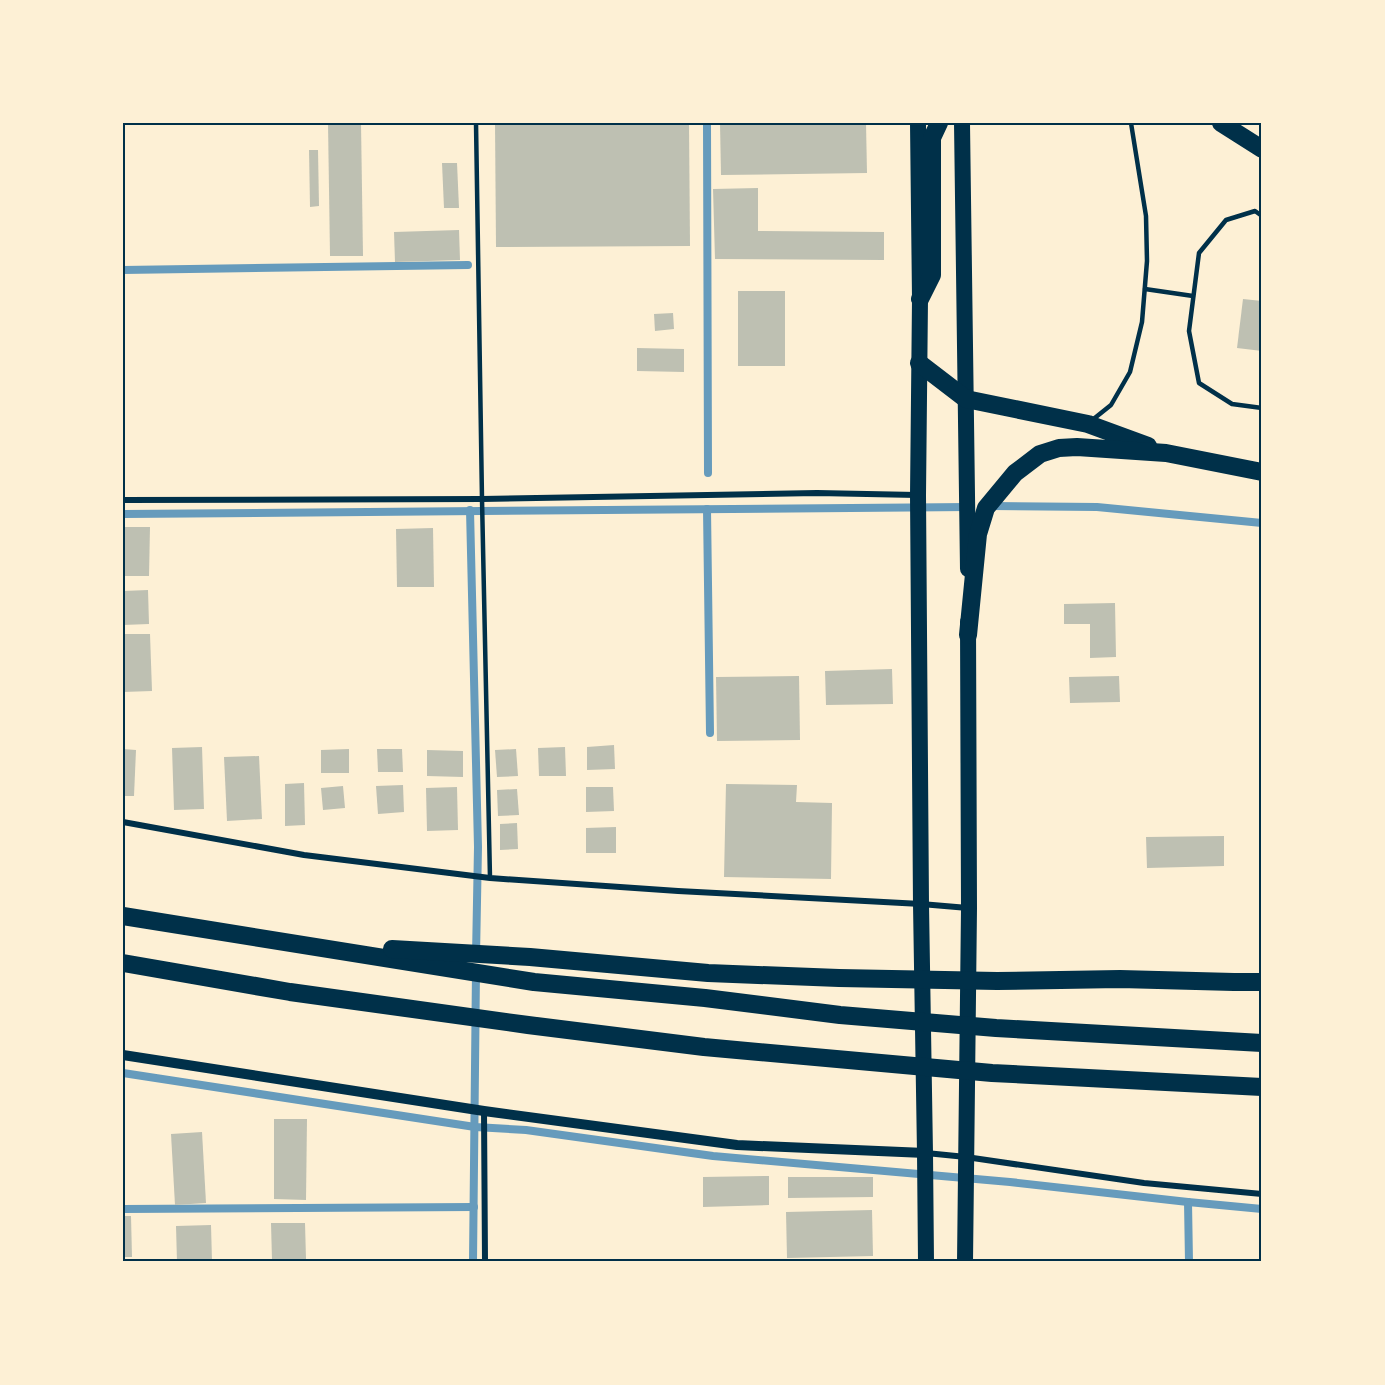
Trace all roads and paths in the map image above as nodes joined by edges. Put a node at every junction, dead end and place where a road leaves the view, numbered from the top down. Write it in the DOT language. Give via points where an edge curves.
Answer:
graph roads {
  1 [pos="476,123"];
  2 [pos="918,123"];
  3 [pos="939,123"];
  4 [pos="962,123"];
  5 [pos="1131,123"];
  6 [pos="1221,123"];
  7 [pos="1262,149"];
  8 [pos="1262,216"];
  9 [pos="1145,289"];
  10 [pos="1193,296"];
  11 [pos="920,299"];
  12 [pos="919,363"];
  13 [pos="966,399"];
  14 [pos="1262,408"];
  15 [pos="1088,424"];
  16 [pos="1166,453"];
  17 [pos="1262,472"];
  18 [pos="918,495"];
  19 [pos="482,499"];
  20 [pos="123,500"];
  21 [pos="968,635"];
  22 [pos="123,822"];
  23 [pos="490,878"];
  24 [pos="921,904"];
  25 [pos="969,908"];
  26 [pos="123,916"];
  27 [pos="294,944"];
  28 [pos="123,963"];
  29 [pos="1262,982"];
  30 [pos="1262,1043"];
  31 [pos="123,1055"];
  32 [pos="1262,1087"];
  33 [pos="484,1112"];
  34 [pos="926,1153"];
  35 [pos="966,1157"];
  36 [pos="1262,1194"];
  37 [pos="485,1262"];
  38 [pos="926,1262"];
  39 [pos="965,1262"];
  1 -- 19 [label="lane"];
  2 -- 11 [label="highway"];
  3 -- 11 [label="highway" via="932,138 932,275"];
  4 -- 13 [label="highway"];
  5 -- 9 [label="lane" via="1146,216"];
  6 -- 7 [label="highway"];
  8 -- 10 [label="lane" via="1255,211 1226,220 1199,253"];
  9 -- 10 [label="lane"];
  9 -- 15 [label="lane" via="1130,372 1111,405"];
  10 -- 14 [label="lane" via="1189,331 1199,383 1232,404"];
  11 -- 12 [label="highway"];
  12 -- 13 [label="highway"];
  12 -- 18 [label="highway"];
  13 -- 15 [label="highway"];
  13 -- 21 [label="highway"];
  15 -- 16 [label="highway"];
  16 -- 17 [label="highway"];
  16 -- 21 [label="highway" via="1059,448 1040,454 1015,473 986,508 978,534"];
  18 -- 19 [label="street"];
  18 -- 24 [label="highway"];
  19 -- 20 [label="street"];
  19 -- 23 [label="lane"];
  21 -- 25 [label="highway"];
  22 -- 23 [label="street" via="304,855"];
  23 -- 24 [label="street"];
  24 -- 25 [label="street"];
  24 -- 34 [label="highway"];
  25 -- 35 [label="highway"];
  26 -- 27 [label="highway"];
  27 -- 29 [label="highway" via="530,957 708,973 997,981"];
  27 -- 30 [label="highway" via="534,982 840,1015"];
  28 -- 32 [label="highway" via="290,992 704,1047 992,1073"];
  31 -- 33 [label="street"];
  33 -- 34 [label="street" via="737,1144"];
  33 -- 37 [label="street"];
  34 -- 35 [label="street"];
  34 -- 38 [label="highway"];
  35 -- 36 [label="street" via="1144,1183"];
  35 -- 39 [label="highway"];
}
